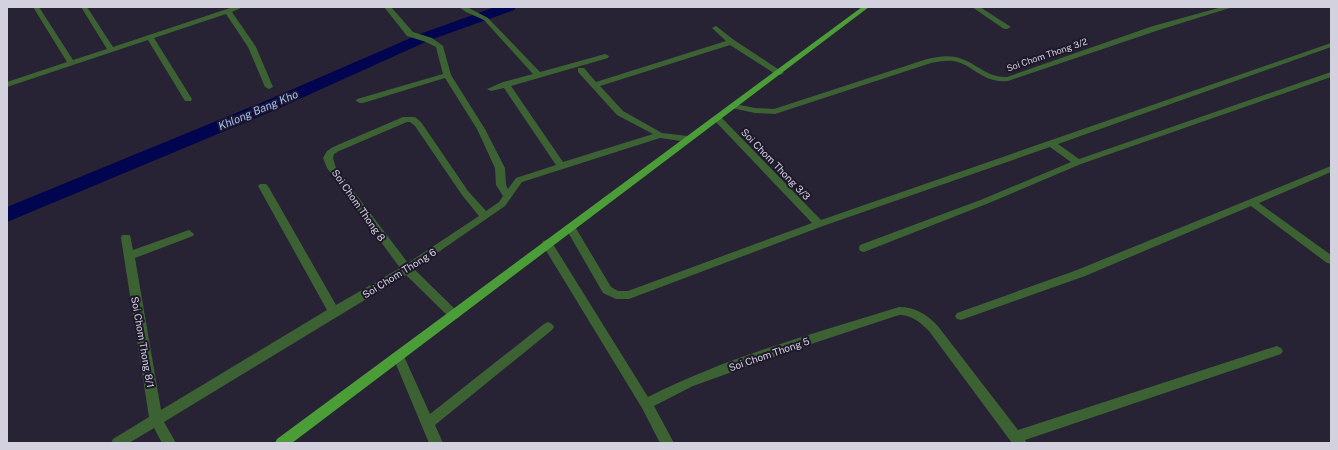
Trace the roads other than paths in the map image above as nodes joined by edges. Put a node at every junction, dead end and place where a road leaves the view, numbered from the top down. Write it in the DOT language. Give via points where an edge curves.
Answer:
graph roads {
  1 [pos="36,7"];
  2 [pos="84,7"];
  3 [pos="240,7"];
  4 [pos="387,7"];
  5 [pos="462,7"];
  6 [pos="866,7"];
  7 [pos="975,7"];
  8 [pos="1230,7"];
  9 [pos="228,11"];
  10 [pos="1008,27"];
  11 [pos="716,28"];
  12 [pos="150,38"];
  13 [pos="731,42"];
  14 [pos="1331,44"];
  15 [pos="111,50"];
  16 [pos="605,56"];
  17 [pos="70,63"];
  18 [pos="581,70"];
  19 [pos="780,73"];
  20 [pos="447,74"];
  21 [pos="1331,74"];
  22 [pos="538,75"];
  23 [pos="506,84"];
  24 [pos="7,85"];
  25 [pos="596,85"];
  26 [pos="269,87"];
  27 [pos="491,89"];
  28 [pos="188,98"];
  29 [pos="360,101"];
  30 [pos="735,106"];
  31 [pos="717,118"];
  32 [pos="660,135"];
  33 [pos="688,140"];
  34 [pos="1051,144"];
  35 [pos="1078,162"];
  36 [pos="561,166"];
  37 [pos="1331,169"];
  38 [pos="263,186"];
  39 [pos="508,196"];
  40 [pos="1253,203"];
  41 [pos="485,217"];
  42 [pos="819,224"];
  43 [pos="570,227"];
  44 [pos="189,234"];
  45 [pos="126,238"];
  46 [pos="547,244"];
  47 [pos="864,248"];
  48 [pos="129,256"];
  49 [pos="1331,260"];
  50 [pos="407,269"];
  51 [pos="334,312"];
  52 [pos="454,315"];
  53 [pos="961,316"];
  54 [pos="548,327"];
  55 [pos="1277,351"];
  56 [pos="399,356"];
  57 [pos="646,404"];
  58 [pos="156,419"];
  59 [pos="428,423"];
  60 [pos="1018,440"];
  61 [pos="118,443"];
  62 [pos="169,443"];
  63 [pos="282,443"];
  64 [pos="436,443"];
  65 [pos="667,443"];
  1 -- 17 [label="street"];
  2 -- 15 [label="street"];
  3 -- 9 [label="street"];
  4 -- 20 [label="street" via="410,34 439,46"];
  5 -- 22 [label="street" via="486,19"];
  6 -- 19 [label="main road"];
  7 -- 10 [label="street"];
  8 -- 30 [label="street, Soi Chom Thong 3/2" via="1156,28 1008,79 999,80 986,76 957,60 930,61 775,111 752,111"];
  9 -- 12 [label="street"];
  9 -- 26 [label="street" via="252,47"];
  11 -- 13 [label="street"];
  12 -- 15 [label="street"];
  12 -- 28 [label="street"];
  13 -- 19 [label="street"];
  13 -- 25 [label="street"];
  14 -- 34 [label="street"];
  15 -- 17 [label="street"];
  16 -- 22 [label="street"];
  17 -- 24 [label="street"];
  18 -- 25 [label="street"];
  19 -- 30 [label="main road"];
  20 -- 29 [label="street"];
  20 -- 39 [label="street" via="481,129 500,168 501,185"];
  21 -- 35 [label="street"];
  22 -- 23 [label="street"];
  23 -- 27 [label="street"];
  23 -- 36 [label="street"];
  25 -- 32 [label="street" via="620,113"];
  30 -- 31 [label="main road"];
  31 -- 33 [label="main road"];
  31 -- 42 [label="street, Soi Chom Thong 3/3"];
  32 -- 33 [label="street, Soi Chom Thong 6"];
  32 -- 36 [label="street, Soi Chom Thong 6"];
  33 -- 43 [label="main road"];
  34 -- 35 [label="street"];
  34 -- 42 [label="street"];
  35 -- 47 [label="street"];
  36 -- 39 [label="street, Soi Chom Thong 6" via="519,180"];
  37 -- 40 [label="street"];
  38 -- 51 [label="street"];
  39 -- 41 [label="street, Soi Chom Thong 6"];
  40 -- 49 [label="street"];
  40 -- 53 [label="street" via="1081,273"];
  41 -- 50 [label="street, Soi Chom Thong 6"];
  41 -- 50 [label="street, Soi Chom Thong 8" via="412,119 406,119 336,149 328,158 332,168"];
  42 -- 43 [label="street" via="629,295 616,295 607,290"];
  43 -- 46 [label="main road"];
  44 -- 48 [label="street"];
  45 -- 48 [label="street, Soi Chom Thong 8/1"];
  46 -- 52 [label="main road"];
  46 -- 57 [label="street"];
  48 -- 58 [label="street, Soi Chom Thong 8/1"];
  50 -- 51 [label="street, Soi Chom Thong 6"];
  50 -- 52 [label="street, Soi Chom Thong 8"];
  51 -- 58 [label="street, Soi Chom Thong 6"];
  52 -- 56 [label="main road"];
  54 -- 59 [label="street"];
  55 -- 60 [label="street"];
  56 -- 59 [label="street"];
  56 -- 63 [label="main road"];
  57 -- 60 [label="street, Soi Chom Thong 5" via="689,382 793,345 899,311 907,311 923,318 947,345"];
  57 -- 65 [label="street"];
  58 -- 61 [label="street, Soi Chom Thong 6"];
  58 -- 62 [label="street, Soi Chom Thong 8/1"];
  59 -- 64 [label="street"];
}
